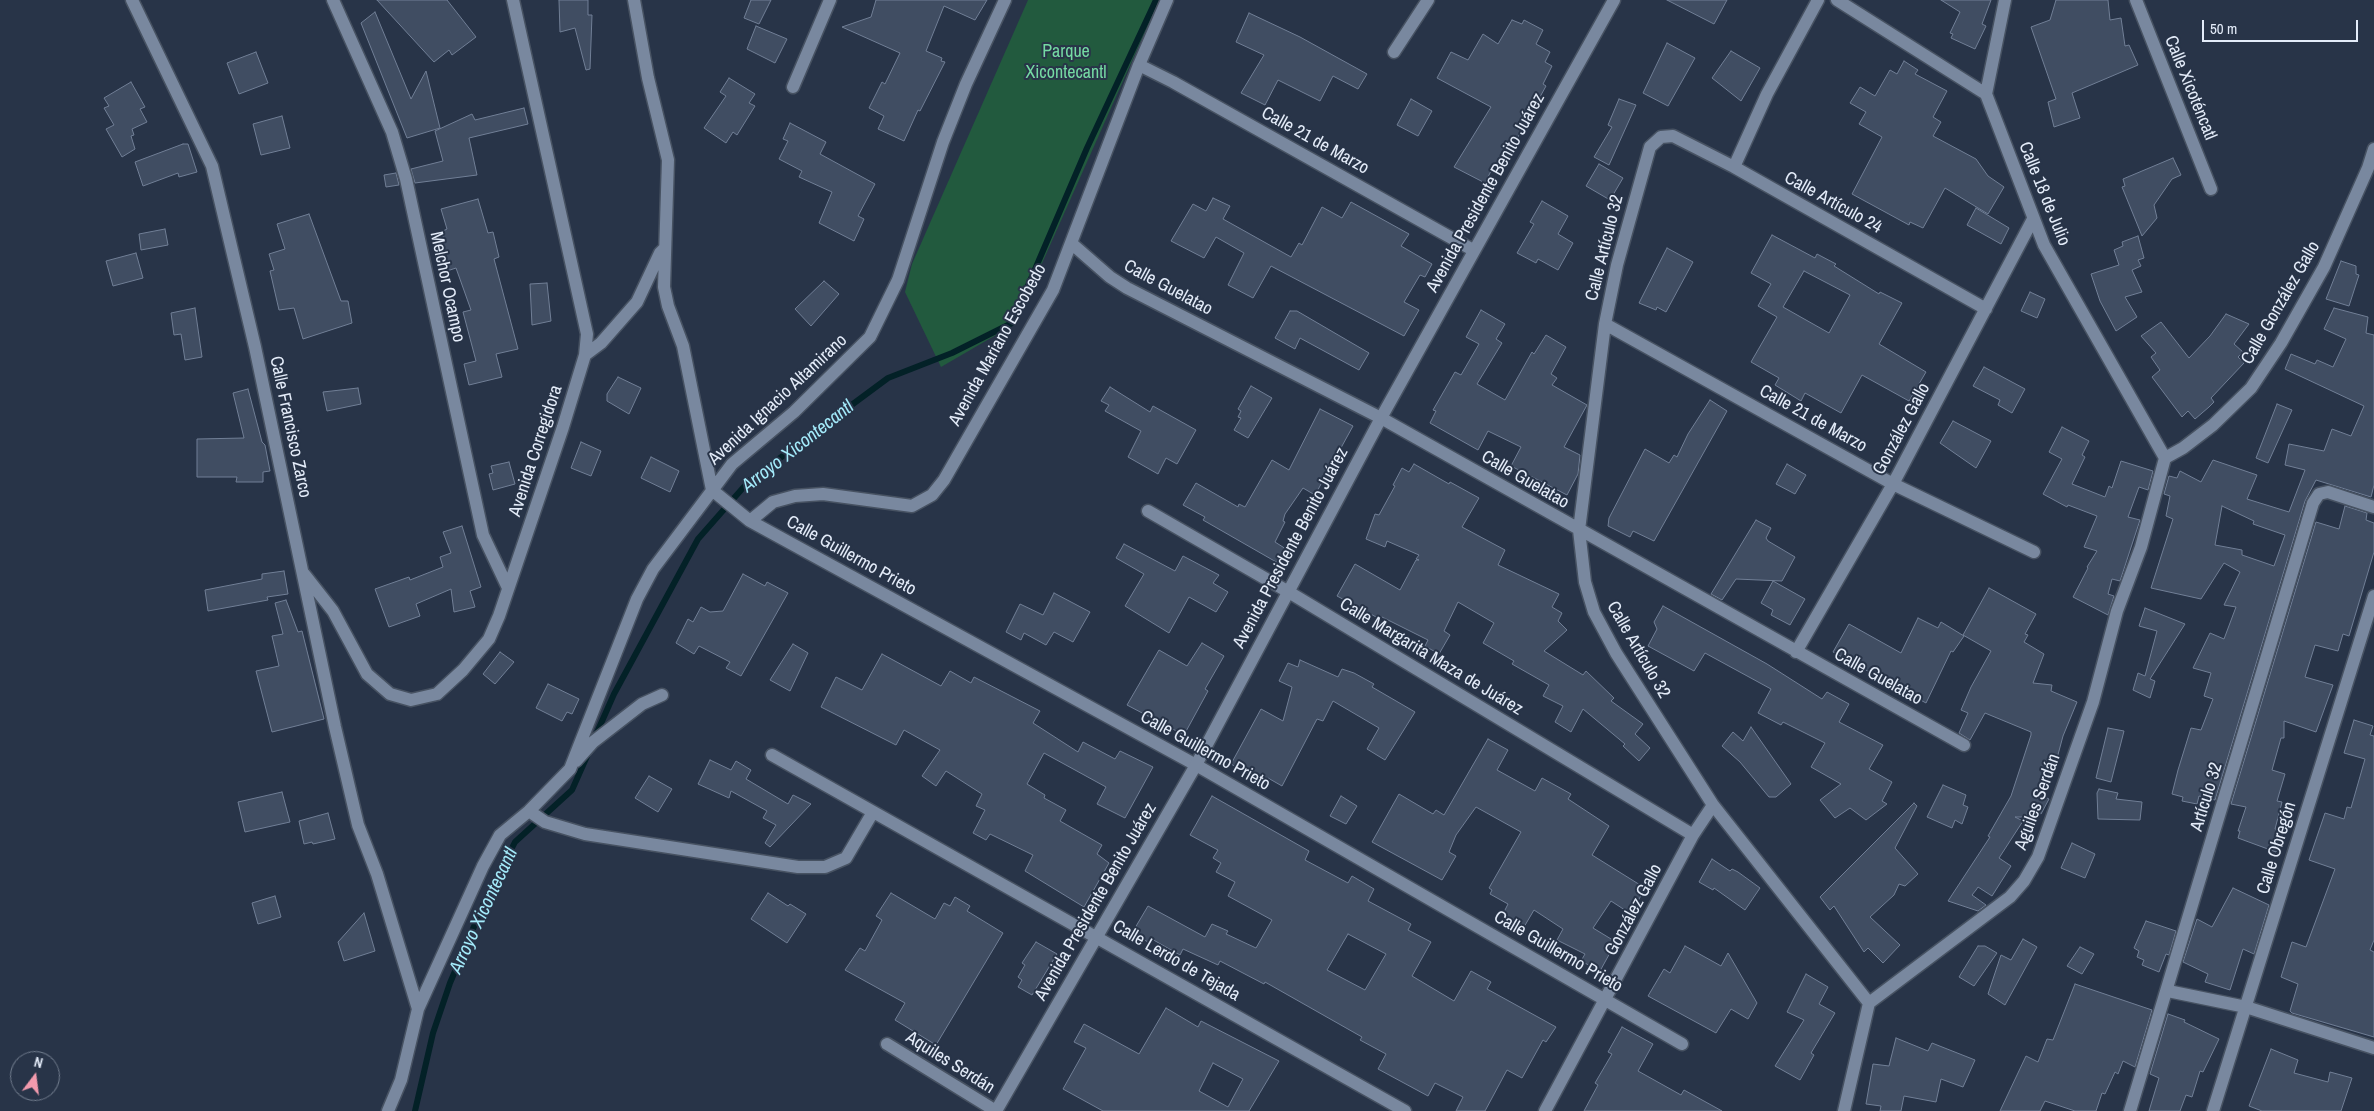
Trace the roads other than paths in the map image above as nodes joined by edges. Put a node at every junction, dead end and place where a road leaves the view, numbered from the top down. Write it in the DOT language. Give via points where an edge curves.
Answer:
graph roads {
  1 [pos="132,0"];
  2 [pos="333,0"];
  3 [pos="513,0"];
  4 [pos="634,0"];
  5 [pos="830,0"];
  6 [pos="1005,0"];
  7 [pos="1167,0"];
  8 [pos="1428,0"];
  9 [pos="1614,0"];
  10 [pos="1818,0"];
  11 [pos="1837,0"];
  12 [pos="2005,0"];
  13 [pos="2136,0"];
  14 [pos="1394,52"];
  15 [pos="1138,64"];
  16 [pos="793,87"];
  17 [pos="1986,94"];
  18 [pos="1661,137"];
  19 [pos="2374,150"];
  20 [pos="1734,167"];
  21 [pos="2211,189"];
  22 [pos="2033,218"];
  23 [pos="1071,243"];
  24 [pos="665,248"];
  25 [pos="1473,250"];
  26 [pos="1986,309"];
  27 [pos="1605,324"];
  28 [pos="585,354"];
  29 [pos="1381,418"];
  30 [pos="2165,458"];
  31 [pos="1893,484"];
  32 [pos="712,490"];
  33 [pos="2374,507"];
  34 [pos="1148,511"];
  35 [pos="750,521"];
  36 [pos="1578,530"];
  37 [pos="2034,552"];
  38 [pos="302,572"];
  39 [pos="508,588"];
  40 [pos="1288,591"];
  41 [pos="2374,596"];
  42 [pos="1796,652"];
  43 [pos="662,696"];
  44 [pos="1964,746"];
  45 [pos="772,755"];
  46 [pos="1196,765"];
  47 [pos="570,769"];
  48 [pos="1713,805"];
  49 [pos="529,811"];
  50 [pos="873,812"];
  51 [pos="1693,836"];
  52 [pos="1097,936"];
  53 [pos="2168,990"];
  54 [pos="1606,1000"];
  55 [pos="1869,1002"];
  56 [pos="2246,1008"];
  57 [pos="418,1009"];
  58 [pos="887,1044"];
  59 [pos="1682,1044"];
  60 [pos="2374,1048"];
  61 [pos="388,1111"];
  62 [pos="996,1111"];
  63 [pos="1405,1111"];
  64 [pos="1545,1111"];
  65 [pos="1844,1111"];
  66 [pos="2130,1111"];
  67 [pos="2213,1111"];
  1 -- 38 [label="street, Calle Francisco Zarco" via="212,166 255,347"];
  2 -- 39 [label="street, Melchor Ocampo" via="398,151 483,535"];
  3 -- 28 [label="street, Avenida Corregidora" via="586,326"];
  4 -- 24 [label="street" via="648,78 668,160"];
  5 -- 16 [label="street"];
  6 -- 32 [label="street, Avenida Ignacio Altamirano" via="942,142 898,280 870,337 794,412 732,464"];
  7 -- 15 [label="street, Avenida Mariano Escobedo"];
  8 -- 14 [label="street"];
  9 -- 25 [label="street, Avenida Presidente Benito Juárez"];
  10 -- 20 [label="street" via="1767,94"];
  11 -- 17 [label="street"];
  12 -- 17 [label="street"];
  13 -- 21 [label="street, Calle Xicoténcatl"];
  15 -- 23 [label="street, Avenida Mariano Escobedo"];
  15 -- 25 [label="street, Calle 21 de Marzo"];
  17 -- 22 [label="street, Calle 18 de Julio"];
  18 -- 20 [label="street, Calle Artículo 24" via="1673,136"];
  18 -- 27 [label="street, Calle Artículo 32" via="1650,146 1617,265"];
  19 -- 30 [label="street, Calle González Gallo" via="2324,268 2252,388 2213,426"];
  20 -- 26 [label="street, Calle Artículo 24"];
  22 -- 26 [label="street, González Gallo"];
  22 -- 30 [label="street, Calle 18 de Julio" via="2044,245"];
  23 -- 29 [label="street, Calle Guelatao" via="1127,288"];
  23 -- 35 [label="street, Avenida Mariano Escobedo" via="1053,290 944,480 932,495 912,506 823,494 795,496 773,502"];
  24 -- 28 [label="street" via="637,302 601,343"];
  24 -- 32 [label="street" via="664,287 683,346"];
  25 -- 29 [label="street, Avenida Presidente Benito Juárez"];
  26 -- 31 [label="street, González Gallo"];
  27 -- 31 [label="street, Calle 21 de Marzo"];
  27 -- 36 [label="street, Calle Artículo 32"];
  28 -- 39 [label="street, Avenida Corregidora"];
  29 -- 36 [label="street, Calle Guelatao"];
  29 -- 40 [label="street, Avenida Presidente Benito Juárez"];
  30 -- 55 [label="street, Aguiles Serdán" via="2141,547 2117,611 2093,702 2038,857 2010,898"];
  31 -- 37 [label="street, Calle 21 de Marzo"];
  31 -- 42 [label="street, González Gallo"];
  32 -- 35 [label="street, Calle Guillermo Prieto"];
  32 -- 47 [label="street, Avenida Ignacio Altamirano" via="653,569"];
  33 -- 53 [label="street, Artículo 32" via="2328,492 2319,494 2313,503"];
  34 -- 40 [label="street, Calle Margarita Maza de Juárez"];
  35 -- 46 [label="street, Calle Guillermo Prieto"];
  36 -- 42 [label="street, Calle Guelatao"];
  36 -- 48 [label="street, Calle Artículo 32" via="1585,582 1594,612 1616,653"];
  38 -- 39 [label="street, Avenida Corregidora" via="333,611 367,674 390,694 411,700 437,694 489,640"];
  38 -- 57 [label="street, Calle Francisco Zarco" via="358,825 377,874"];
  40 -- 46 [label="street, Avenida Presidente Benito Juárez"];
  40 -- 51 [label="street, Calle Margarita Maza de Juárez"];
  41 -- 56 [label="street, Calle Obregón"];
  42 -- 44 [label="street, Calle Guelatao"];
  43 -- 47 [label="street" via="642,704 593,742"];
  45 -- 50 [label="street, Calle Lerdo de Tejada"];
  46 -- 52 [label="street, Avenida Presidente Benito Juárez"];
  46 -- 54 [label="street, Calle Guillermo Prieto"];
  47 -- 49 [label="street, Avenida Ignacio Altamirano"];
  48 -- 51 [label="street, González Gallo"];
  48 -- 55 [label="street, Calle Artículo 32"];
  49 -- 50 [label="street" via="545,822 585,834 798,867 825,867 846,858"];
  49 -- 57 [label="street, Avenida Ignacio Altamirano" via="500,835 482,866"];
  50 -- 52 [label="street, Calle Lerdo de Tejada"];
  51 -- 54 [label="street, González Gallo"];
  52 -- 62 [label="street, Avenida Presidente Benito Juárez"];
  52 -- 63 [label="street, Calle Lerdo de Tejada"];
  53 -- 56 [label="street"];
  53 -- 66 [label="street, Artículo 32"];
  54 -- 59 [label="street, Calle Guillermo Prieto"];
  54 -- 64 [label="street, González Gallo"];
  55 -- 65 [label="street"];
  56 -- 60 [label="street"];
  56 -- 67 [label="street, Calle Obregón"];
  57 -- 61 [label="street, Avenida Ignacio Altamirano" via="401,1080"];
  58 -- 62 [label="street, Aquiles Serdán"];
}
